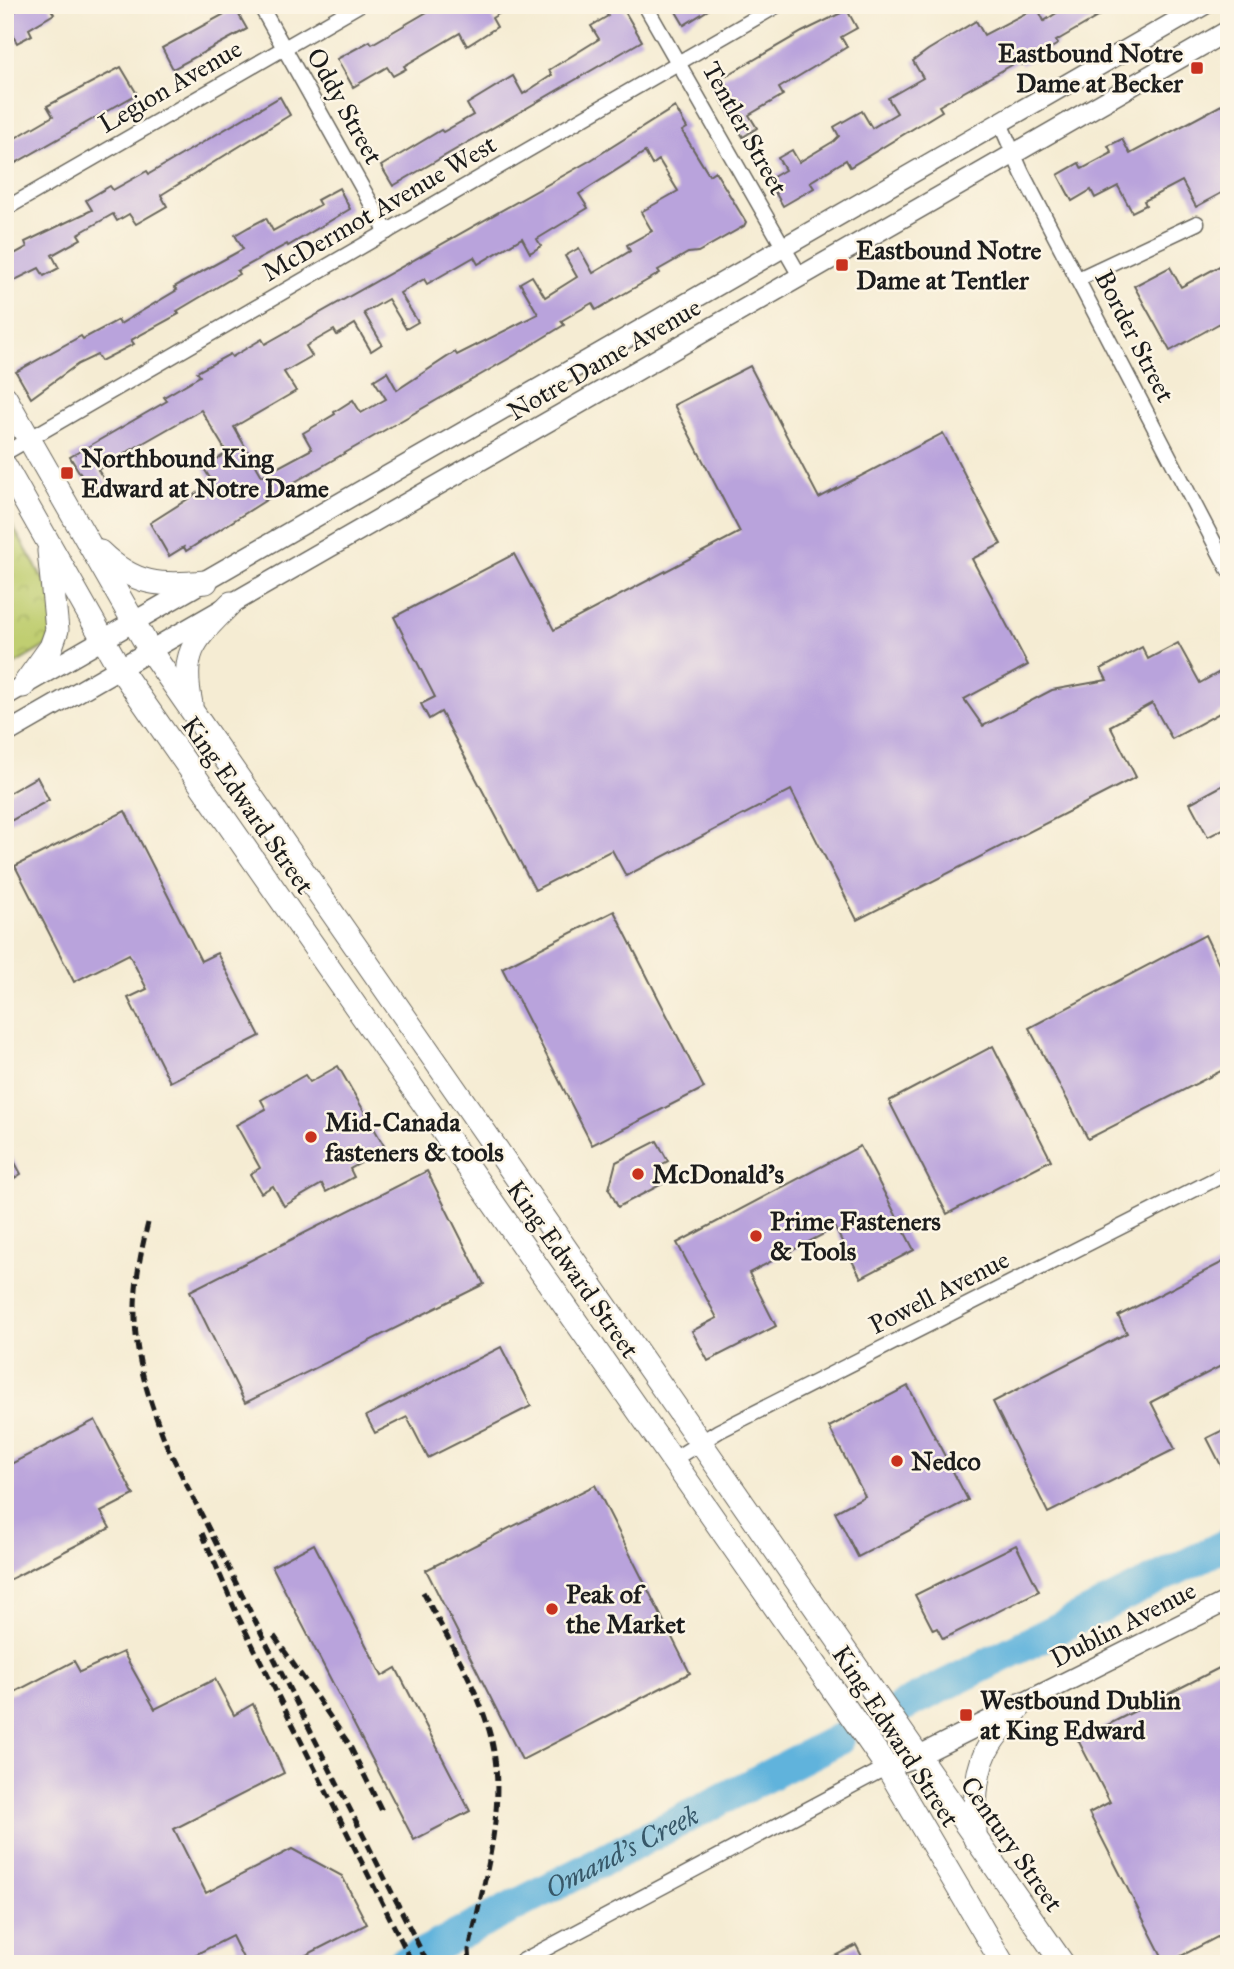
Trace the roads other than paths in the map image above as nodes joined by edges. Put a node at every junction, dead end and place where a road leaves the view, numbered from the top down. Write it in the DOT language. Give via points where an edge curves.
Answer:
graph roads {
  1 [pos="260,5"];
  2 [pos="359,5"];
  3 [pos="645,5"];
  4 [pos="778,5"];
  5 [pos="1204,5"];
  6 [pos="1175,12"];
  7 [pos="1229,30"];
  8 [pos="285,48"];
  9 [pos="679,61"];
  10 [pos="1000,123"];
  11 [pos="1013,154"];
  12 [pos="5,209"];
  13 [pos="1197,223"];
  14 [pos="387,232"];
  15 [pos="784,247"];
  16 [pos="800,276"];
  17 [pos="1078,279"];
  18 [pos="5,397"];
  19 [pos="29,439"];
  20 [pos="5,453"];
  21 [pos="5,466"];
  22 [pos="85,537"];
  23 [pos="48,541"];
  24 [pos="1229,571"];
  25 [pos="206,582"];
  26 [pos="231,603"];
  27 [pos="133,623"];
  28 [pos="102,640"];
  29 [pos="151,652"];
  30 [pos="120,669"];
  31 [pos="14,691"];
  32 [pos="192,710"];
  33 [pos="5,734"];
  34 [pos="1229,1172"];
  35 [pos="577,1264"];
  36 [pos="549,1282"];
  37 [pos="700,1442"];
  38 [pos="674,1459"];
  39 [pos="804,1591"];
  40 [pos="1229,1600"];
  41 [pos="778,1609"];
  42 [pos="1022,1704"];
  43 [pos="916,1757"];
  44 [pos="887,1767"];
  45 [pos="975,1839"];
  46 [pos="517,1964"];
  47 [pos="1003,1964"];
  48 [pos="1063,1964"];
  1 -- 8 [label="street, Oddy Street"];
  2 -- 8 [label="street, Legion Avenue"];
  3 -- 9 [label="street, Tentler Street"];
  4 -- 9 [label="street, McDermot Avenue West"];
  5 -- 6 [label="main road, Notre Dame Avenue"];
  6 -- 10 [label="main road, Notre Dame Avenue"];
  7 -- 11 [label="main road, Notre Dame Avenue"];
  8 -- 12 [label="street, Legion Avenue"];
  8 -- 14 [label="street, Oddy Street"];
  9 -- 14 [label="street, McDermot Avenue West"];
  9 -- 15 [label="street, Tentler Street"];
  10 -- 11 [label="street, Border Street"];
  10 -- 15 [label="main road, Notre Dame Avenue"];
  11 -- 16 [label="main road, Notre Dame Avenue"];
  11 -- 17 [label="street, Border Street"];
  13 -- 17 [label="street"];
  14 -- 19 [label="street, McDermot Avenue West"];
  15 -- 16 [label="street, Tentler Street"];
  15 -- 25 [label="main road, Notre Dame Avenue"];
  16 -- 26 [label="main road, Notre Dame Avenue"];
  17 -- 24 [label="street, Border Street"];
  18 -- 19 [label="main road, King Edward Street"];
  19 -- 20 [label="street, McDermot Avenue West"];
  19 -- 22 [label="main road, King Edward Street"];
  21 -- 23 [label="main road, King Edward Street"];
  22 -- 25 [label="main road" via="128,576 166,585"];
  22 -- 27 [label="main road, King Edward Street"];
  23 -- 28 [label="main road, King Edward Street"];
  23 -- 31 [label="main road" via="57,630 51,647"];
  25 -- 27 [label="main road, Notre Dame Avenue"];
  26 -- 29 [label="main road, Notre Dame Avenue"];
  26 -- 32 [label="main road" via="199,636 188,660 185,676"];
  27 -- 28 [label="main road, Notre Dame Avenue"];
  27 -- 29 [label="main road, King Edward Street"];
  28 -- 30 [label="main road, King Edward Street"];
  28 -- 31 [label="main road, Notre Dame Avenue"];
  29 -- 30 [label="main road, Notre Dame Avenue"];
  29 -- 32 [label="main road, King Edward Street"];
  30 -- 33 [label="main road, Notre Dame Avenue"];
  30 -- 36 [label="main road, King Edward Street"];
  32 -- 35 [label="main road, King Edward Street"];
  34 -- 37 [label="street, Powell Avenue"];
  35 -- 36 [label="main road"];
  35 -- 37 [label="main road, King Edward Street"];
  36 -- 38 [label="main road, King Edward Street"];
  37 -- 38 [label="street, Powell Avenue"];
  37 -- 39 [label="main road, King Edward Street"];
  38 -- 41 [label="main road, King Edward Street"];
  39 -- 41 [label="main road"];
  39 -- 43 [label="main road, King Edward Street"];
  40 -- 42 [label="main road, Dublin Avenue"];
  41 -- 44 [label="main road, King Edward Street"];
  42 -- 43 [label="main road, Dublin Avenue"];
  42 -- 45 [label="main road" via="990,1744 978,1777"];
  43 -- 44 [label="main road, Dublin Avenue"];
  43 -- 45 [label="main road, Century Street"];
  44 -- 46 [label="street, Dublin Avenue"];
  44 -- 47 [label="main road, King Edward Street"];
  45 -- 48 [label="main road, Century Street"];
}
